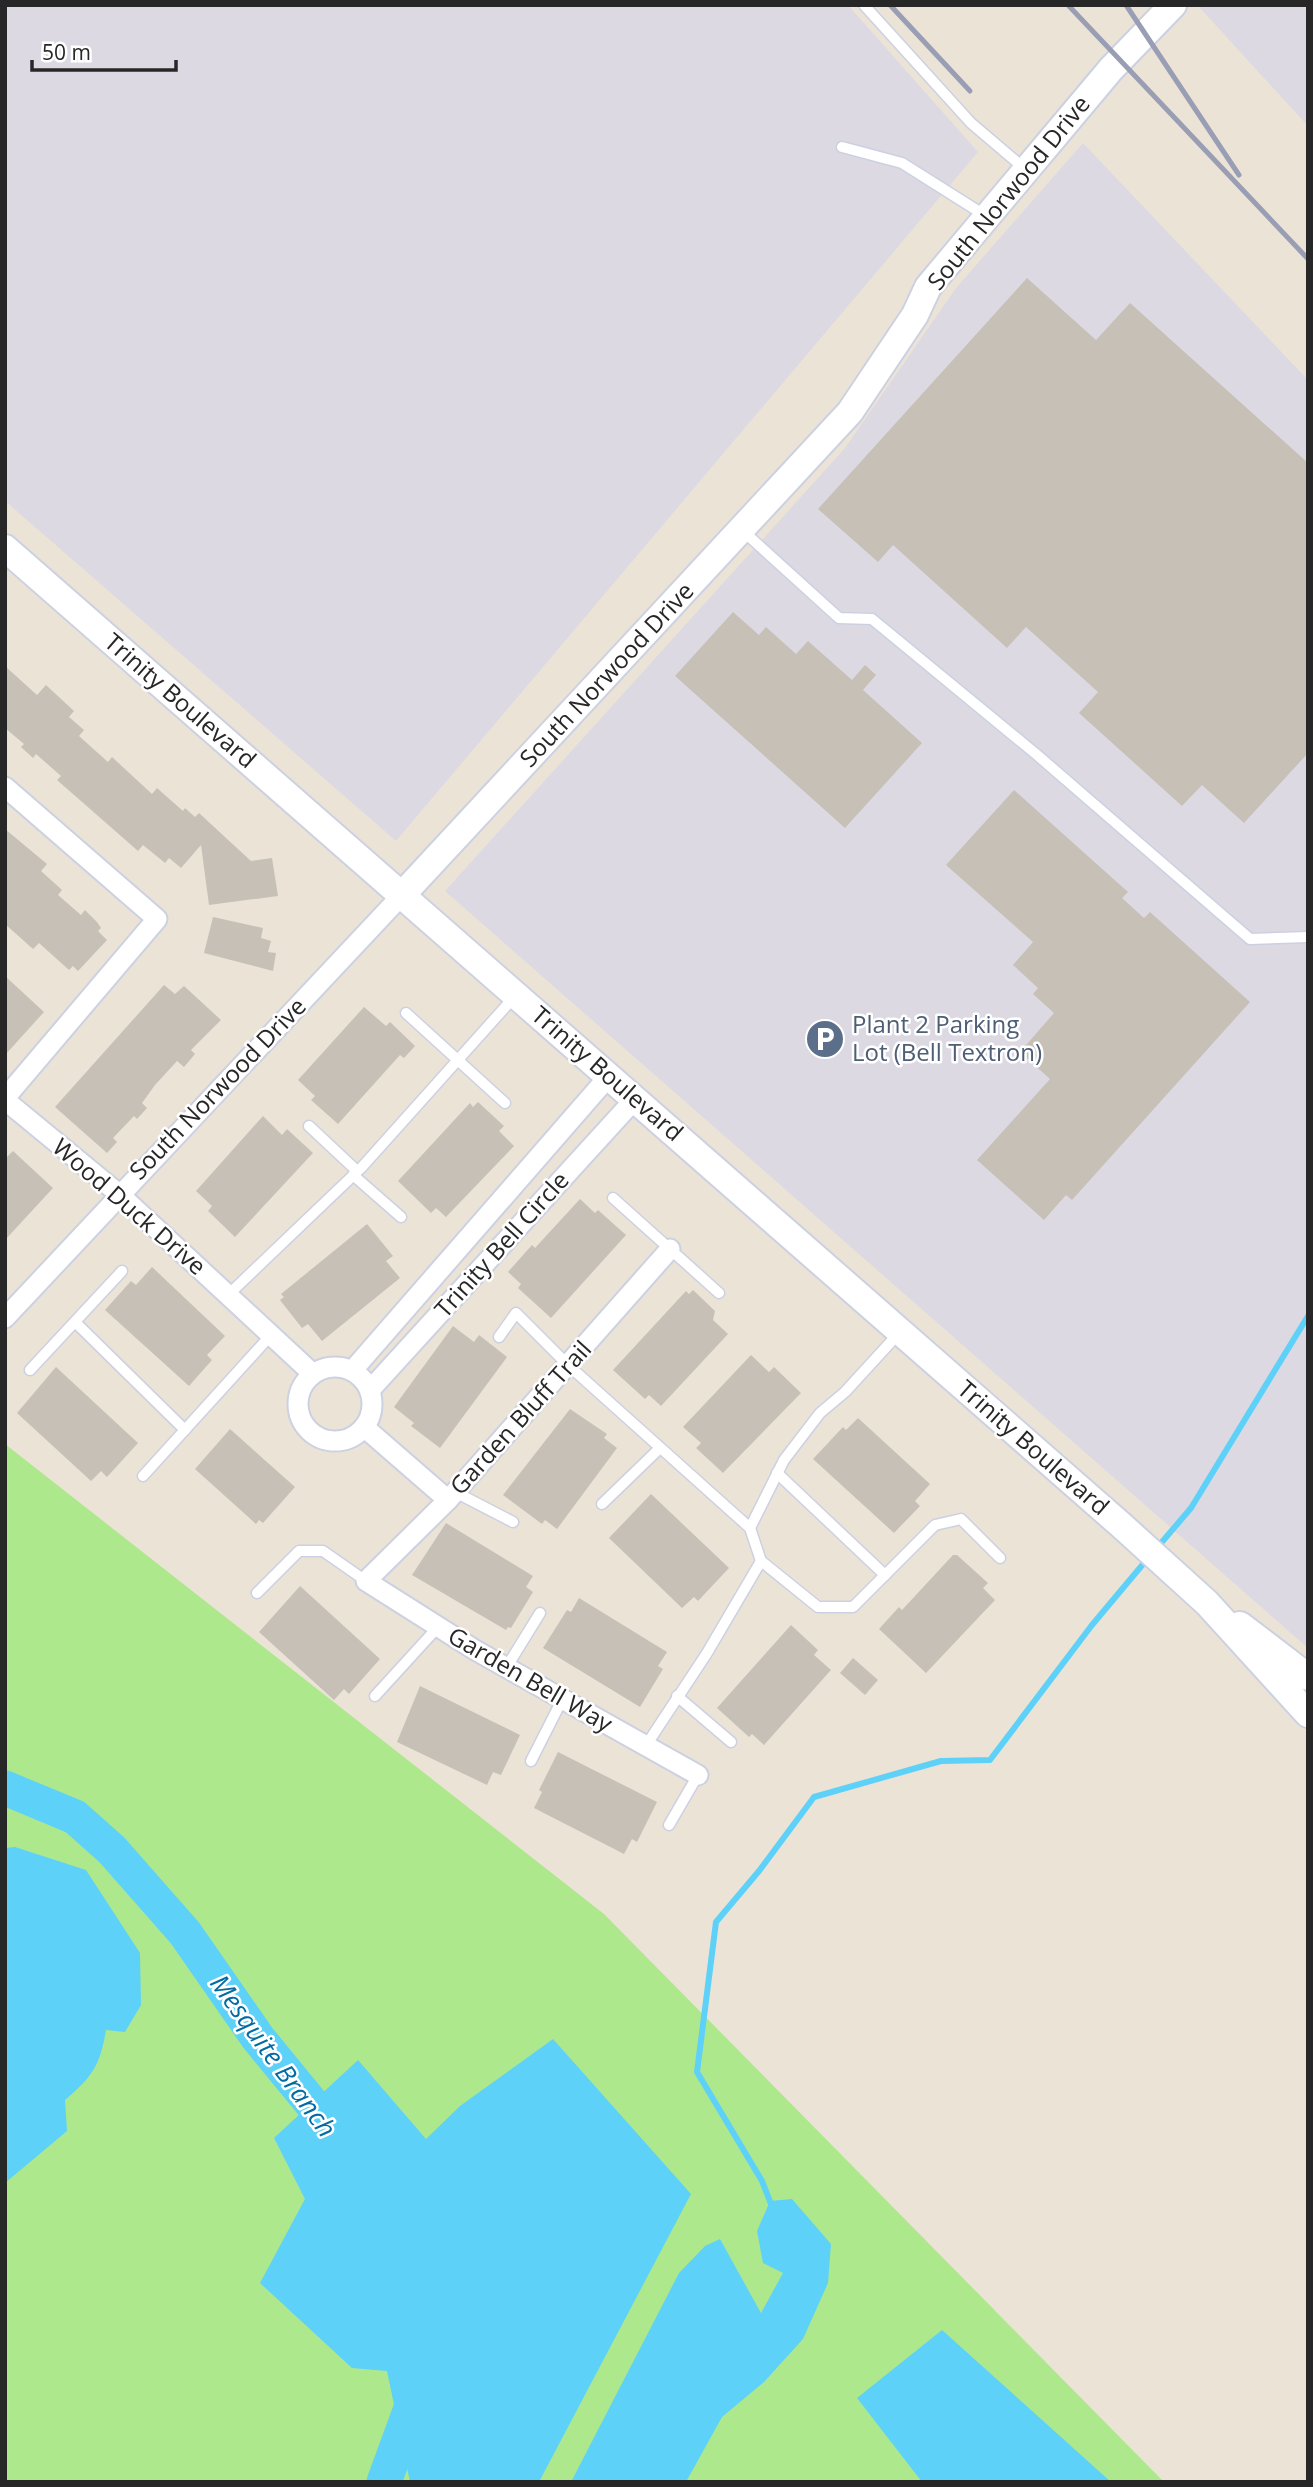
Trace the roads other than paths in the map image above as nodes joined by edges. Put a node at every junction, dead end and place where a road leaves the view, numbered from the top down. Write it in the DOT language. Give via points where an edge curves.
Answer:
graph roads {
  1 [pos="864,5"];
  2 [pos="1173,5"];
  3 [pos="842,147"];
  4 [pos="1026,169"];
  5 [pos="986,216"];
  6 [pos="741,530"];
  7 [pos="5,548"];
  8 [pos="5,787"];
  9 [pos="402,895"];
  10 [pos="1308,937"];
  11 [pos="517,995"];
  12 [pos="406,1013"];
  13 [pos="456,1060"];
  14 [pos="609,1076"];
  15 [pos="5,1099"];
  16 [pos="635,1099"];
  17 [pos="505,1103"];
  18 [pos="309,1126"];
  19 [pos="355,1173"];
  20 [pos="118,1194"];
  21 [pos="613,1198"];
  22 [pos="401,1217"];
  23 [pos="670,1249"];
  24 [pos="122,1271"];
  25 [pos="719,1293"];
  26 [pos="228,1295"];
  27 [pos="5,1318"];
  28 [pos="75,1322"];
  29 [pos="901,1332"];
  30 [pos="271,1335"];
  31 [pos="499,1337"];
  32 [pos="568,1365"];
  33 [pos="30,1370"];
  34 [pos="352,1371"];
  35 [pos="313,1374"];
  36 [pos="370,1390"];
  37 [pos="364,1427"];
  38 [pos="185,1430"];
  39 [pos="660,1448"];
  40 [pos="777,1473"];
  41 [pos="144,1476"];
  42 [pos="451,1496"];
  43 [pos="602,1504"];
  44 [pos="513,1522"];
  45 [pos="750,1528"];
  46 [pos="1000,1558"];
  47 [pos="761,1561"];
  48 [pos="885,1575"];
  49 [pos="366,1581"];
  50 [pos="257,1593"];
  51 [pos="1207,1603"];
  52 [pos="540,1612"];
  53 [pos="438,1627"];
  54 [pos="506,1668"];
  55 [pos="1308,1677"];
  56 [pos="375,1696"];
  57 [pos="677,1696"];
  58 [pos="562,1700"];
  59 [pos="1308,1714"];
  60 [pos="731,1742"];
  61 [pos="645,1747"];
  62 [pos="531,1761"];
  63 [pos="698,1775"];
  64 [pos="669,1825"];
  1 -- 4 [label="lane" via="971,123"];
  2 -- 4 [label="main road, South Norwood Drive"];
  3 -- 5 [label="lane" via="902,163"];
  4 -- 5 [label="main road, South Norwood Drive"];
  5 -- 6 [label="main road, South Norwood Drive" via="928,287 915,315 850,412"];
  6 -- 9 [label="main road, South Norwood Drive"];
  6 -- 10 [label="lane" via="839,618 872,619 1250,939"];
  7 -- 9 [label="main road, Trinity Boulevard"];
  8 -- 15 [label="street" via="157,919"];
  9 -- 11 [label="main road, Trinity Boulevard"];
  9 -- 20 [label="street, South Norwood Drive"];
  11 -- 13 [label="lane"];
  11 -- 14 [label="main road, Trinity Boulevard"];
  12 -- 13 [label="lane"];
  13 -- 17 [label="lane"];
  13 -- 19 [label="lane"];
  14 -- 16 [label="main road, Trinity Boulevard"];
  14 -- 34 [label="street, Trinity Bell Circle"];
  15 -- 20 [label="street, Wood Duck Drive"];
  16 -- 29 [label="main road, Trinity Boulevard"];
  16 -- 36 [label="street, Trinity Bell Circle"];
  18 -- 19 [label="lane"];
  19 -- 22 [label="lane"];
  19 -- 26 [label="lane"];
  20 -- 26 [label="street, Wood Duck Drive"];
  20 -- 27 [label="street, South Norwood Drive"];
  21 -- 23 [label="lane"];
  23 -- 25 [label="lane"];
  23 -- 32 [label="street, Garden Bluff Trail"];
  24 -- 28 [label="lane"];
  26 -- 30 [label="street, Wood Duck Drive"];
  28 -- 33 [label="lane"];
  28 -- 38 [label="lane"];
  29 -- 40 [label="lane" via="820,1413"];
  29 -- 51 [label="main road, Trinity Boulevard"];
  30 -- 35 [label="street, Wood Duck Drive"];
  30 -- 38 [label="lane"];
  31 -- 32 [label="lane" via="516,1313"];
  32 -- 39 [label="lane"];
  32 -- 42 [label="street, Garden Bluff Trail"];
  34 -- 35 [label="street" via="333,1366"];
  34 -- 36 [label="street"];
  35 -- 37 [label="street" via="299,1393 298,1408 313,1434 340,1440"];
  36 -- 37 [label="street" via="370,1415"];
  37 -- 42 [label="street"];
  38 -- 41 [label="lane"];
  39 -- 43 [label="lane"];
  39 -- 45 [label="lane"];
  40 -- 45 [label="lane"];
  40 -- 48 [label="lane"];
  42 -- 44 [label="lane"];
  42 -- 49 [label="street, Garden Bluff Trail"];
  45 -- 47 [label="lane"];
  46 -- 48 [label="lane" via="961,1519 935,1525"];
  47 -- 48 [label="lane" via="818,1607 853,1607"];
  47 -- 57 [label="lane"];
  49 -- 50 [label="lane" via="323,1551 299,1551"];
  49 -- 53 [label="street, Garden Bell Way"];
  51 -- 55 [label="main road, Trinity Boulevard"];
  51 -- 59 [label="main road, Trinity Boulevard"];
  52 -- 54 [label="lane"];
  53 -- 54 [label="street, Garden Bell Way"];
  53 -- 56 [label="lane"];
  54 -- 58 [label="street, Garden Bell Way"];
  57 -- 60 [label="lane"];
  57 -- 61 [label="lane"];
  58 -- 61 [label="street, Garden Bell Way"];
  58 -- 62 [label="lane"];
  61 -- 63 [label="street, Garden Bell Way"];
  63 -- 64 [label="lane"];
}
